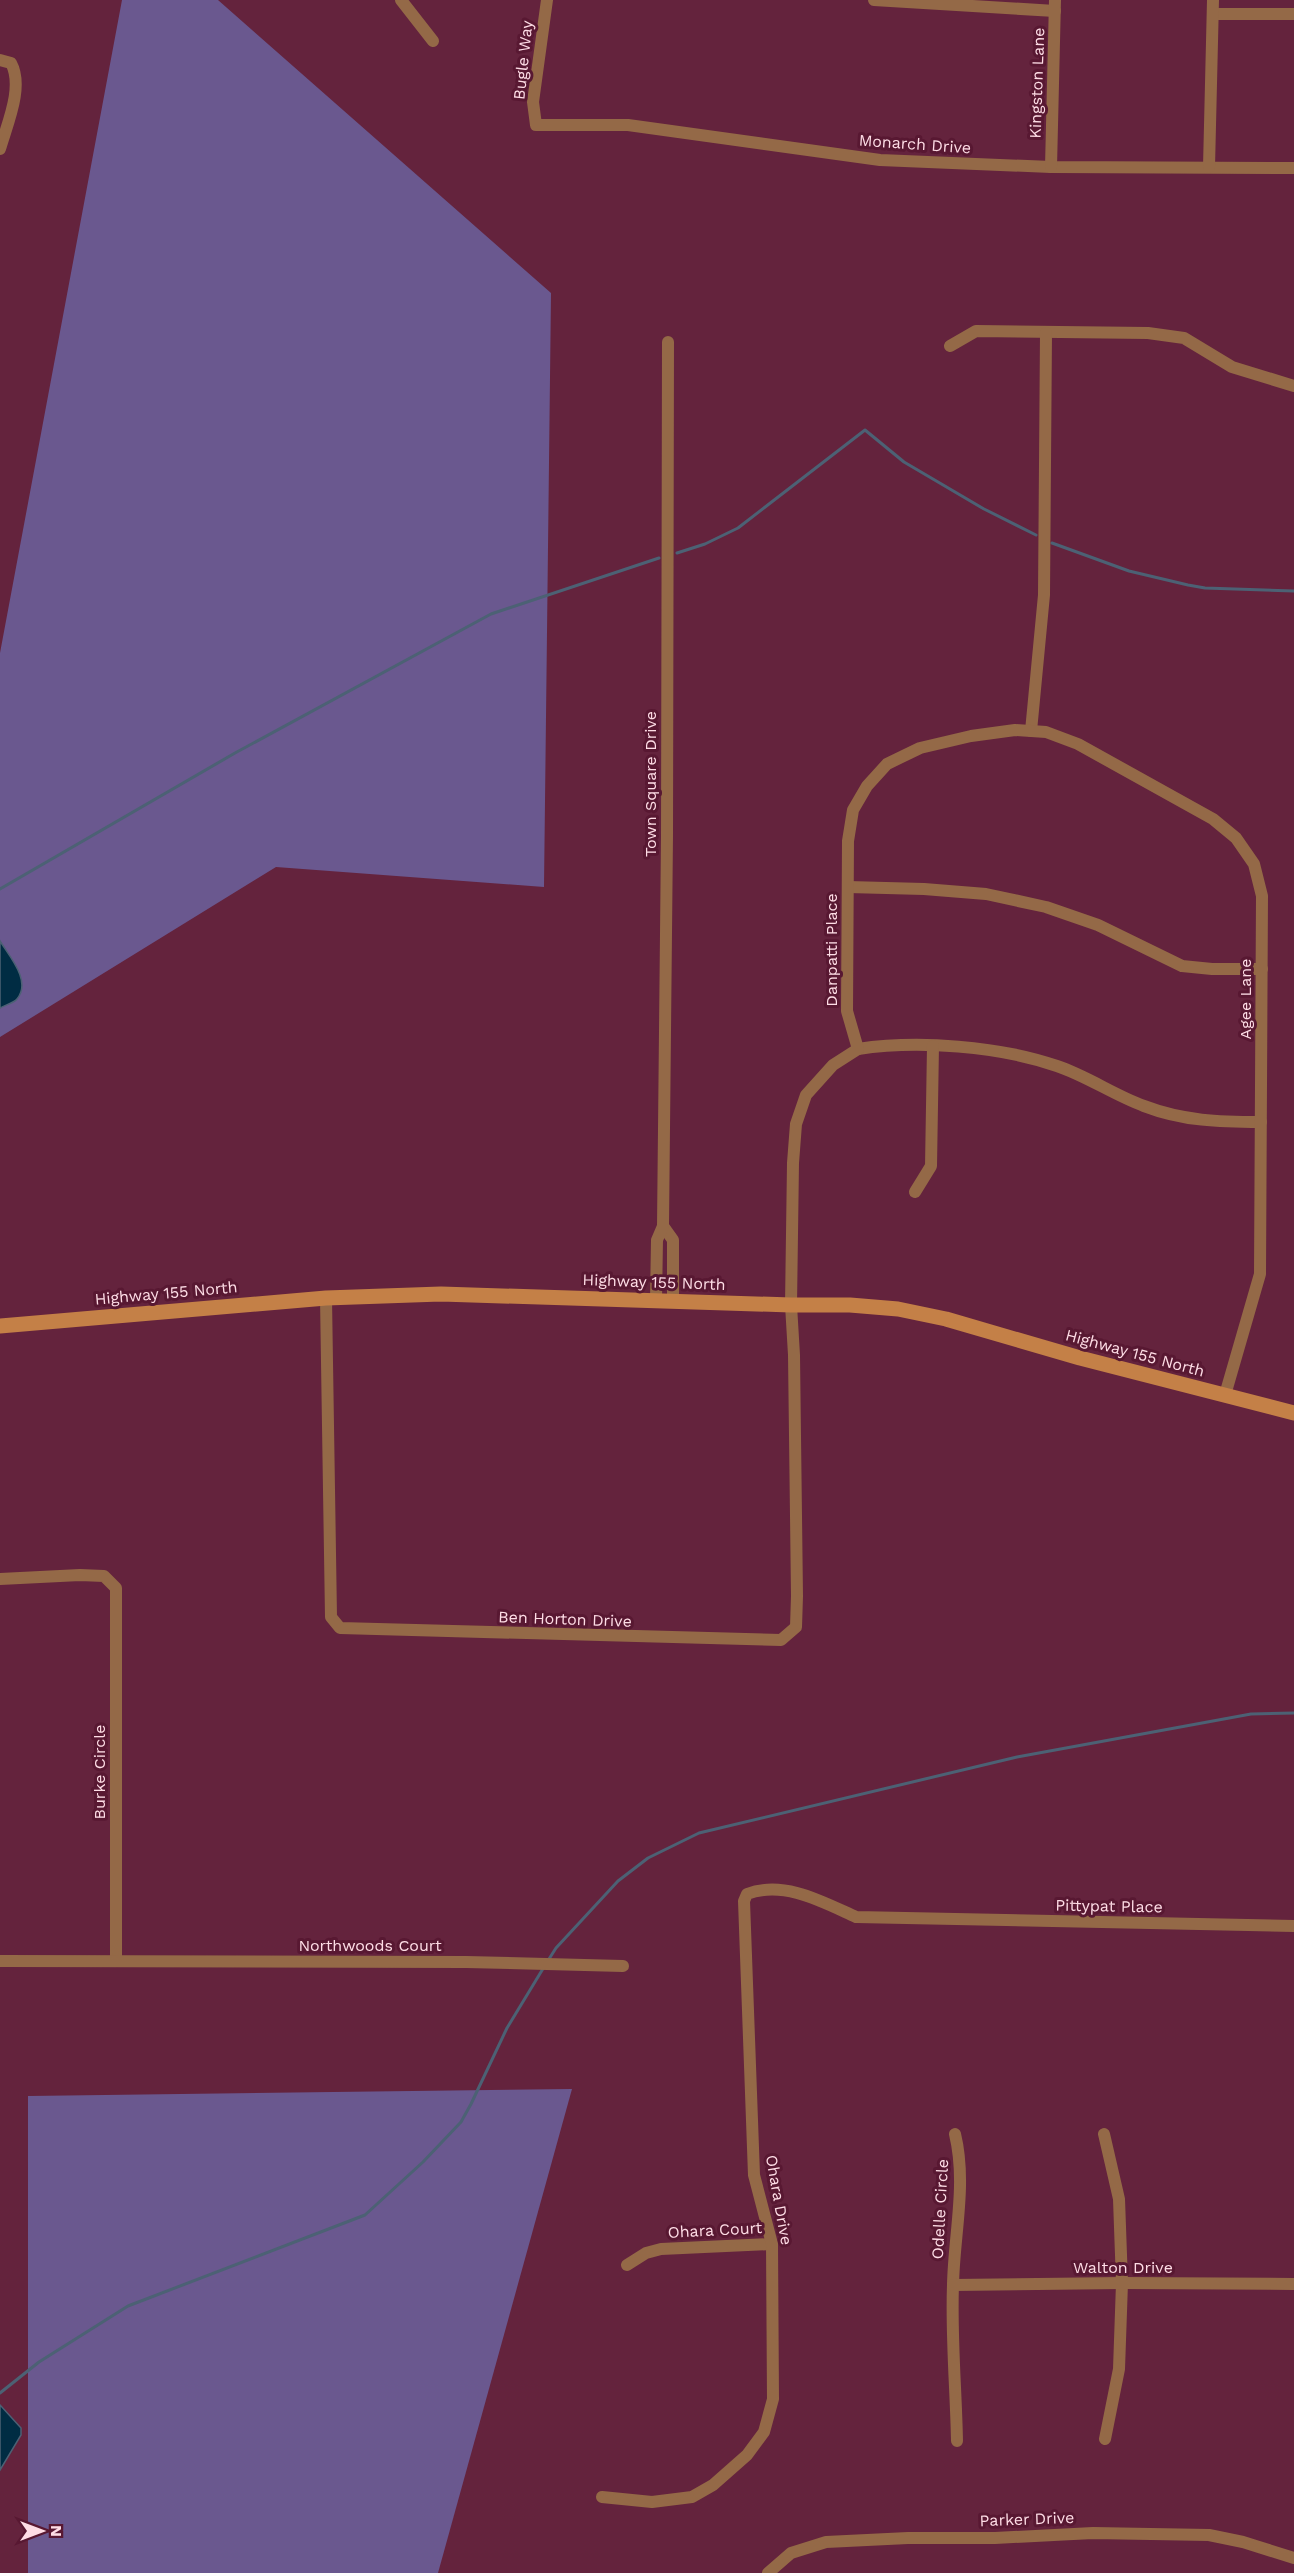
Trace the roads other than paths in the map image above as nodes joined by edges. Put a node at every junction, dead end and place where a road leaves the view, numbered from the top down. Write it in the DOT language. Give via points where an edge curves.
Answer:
graph roads {
  1 [pos="401,0"];
  2 [pos="547,0"];
  3 [pos="874,0"];
  4 [pos="1213,0"];
  5 [pos="1055,6"];
  6 [pos="1213,14"];
  7 [pos="1294,14"];
  8 [pos="433,42"];
  9 [pos="0,60"];
  10 [pos="536,124"];
  11 [pos="0,149"];
  12 [pos="1051,167"];
  13 [pos="1209,167"];
  14 [pos="1294,168"];
  15 [pos="1046,333"];
  16 [pos="668,342"];
  17 [pos="950,346"];
  18 [pos="1294,386"];
  19 [pos="1031,731"];
  20 [pos="848,888"];
  21 [pos="1262,969"];
  22 [pos="933,1046"];
  23 [pos="858,1049"];
  24 [pos="1261,1122"];
  25 [pos="915,1192"];
  26 [pos="663,1226"];
  27 [pos="326,1298"];
  28 [pos="656,1300"];
  29 [pos="673,1300"];
  30 [pos="791,1305"];
  31 [pos="0,1326"];
  32 [pos="1225,1395"];
  33 [pos="1294,1413"];
  34 [pos="0,1579"];
  35 [pos="923,1919"];
  36 [pos="1294,1926"];
  37 [pos="116,1959"];
  38 [pos="0,1961"];
  39 [pos="622,1966"];
  40 [pos="1104,2133"];
  41 [pos="955,2134"];
  42 [pos="772,2244"];
  43 [pos="627,2265"];
  44 [pos="1122,2283"];
  45 [pos="1294,2284"];
  46 [pos="953,2285"];
  47 [pos="1105,2439"];
  48 [pos="957,2441"];
  49 [pos="602,2497"];
  50 [pos="1294,2558"];
  51 [pos="768,2573"];
  1 -- 8 [label="street"];
  2 -- 10 [label="street, Bugle Way" via="533,102"];
  3 -- 5 [label="street"];
  4 -- 6 [label="street"];
  5 -- 12 [label="street, Kingston Lane"];
  6 -- 7 [label="street"];
  6 -- 13 [label="street"];
  9 -- 11 [label="street" via="11,63 15,75 14,98"];
  10 -- 12 [label="street, Monarch Drive" via="628,124 880,160"];
  12 -- 13 [label="street, Monarch Drive"];
  13 -- 14 [label="street, Monarch Drive"];
  15 -- 17 [label="street" via="976,331"];
  15 -- 18 [label="street" via="1148,333 1184,338 1232,367"];
  15 -- 19 [label="street" via="1044,595"];
  16 -- 26 [label="street, Town Square Drive"];
  19 -- 20 [label="street, Danpatti Place" via="972,736 920,748 887,764 867,786 853,810 848,841"];
  19 -- 21 [label="street, Agee Lane" via="1046,732 1078,744 1213,819 1236,838 1254,864 1262,896"];
  20 -- 21 [label="street" via="986,894 1046,907 1098,925 1182,966"];
  20 -- 23 [label="street, Danpatti Place" via="847,1011"];
  21 -- 24 [label="street, Agee Lane"];
  22 -- 23 [label="street" via="888,1044"];
  22 -- 24 [label="street" via="1005,1052 1058,1066 1144,1106 1181,1118"];
  22 -- 25 [label="street" via="931,1166"];
  23 -- 30 [label="street" via="833,1065 806,1095 796,1124"];
  24 -- 32 [label="street, Agee Lane" via="1260,1274"];
  26 -- 28 [label="street, Town Square Drive" via="657,1240"];
  26 -- 29 [label="street, Town Square Drive" via="673,1240"];
  27 -- 28 [label="main road, Highway 155 North" via="441,1294"];
  27 -- 30 [label="street, Ben Horton Drive" via="330,1617 340,1628 756,1641 781,1640 796,1627"];
  27 -- 31 [label="main road, Highway 155 North"];
  28 -- 29 [label="main road, Highway 155 North"];
  29 -- 30 [label="main road, Highway 155 North"];
  30 -- 32 [label="main road, Highway 155 North" via="850,1305 922,1314"];
  32 -- 33 [label="main road, Highway 155 North"];
  34 -- 37 [label="street, Burke Circle" via="104,1576 116,1588"];
  35 -- 36 [label="street, Pittypat Place"];
  35 -- 42 [label="street, Ohara Drive" via="855,1917 792,1891 747,1894 744,1901 754,2175"];
  37 -- 38 [label="street"];
  37 -- 39 [label="street, Northwoods Court"];
  40 -- 44 [label="street" via="1119,2199"];
  41 -- 46 [label="street, Odelle Circle" via="961,2183"];
  42 -- 43 [label="street, Ohara Court" via="661,2249"];
  42 -- 49 [label="street, Ohara Drive" via="773,2399 764,2432 747,2455 713,2485 692,2497 652,2502"];
  44 -- 45 [label="street, Walton Drive"];
  44 -- 46 [label="street, Walton Drive"];
  44 -- 47 [label="street" via="1119,2369"];
  46 -- 48 [label="street, Odelle Circle"];
  50 -- 51 [label="street, Parker Drive" via="1209,2535 1092,2533 908,2538 826,2542 791,2553"];
}
